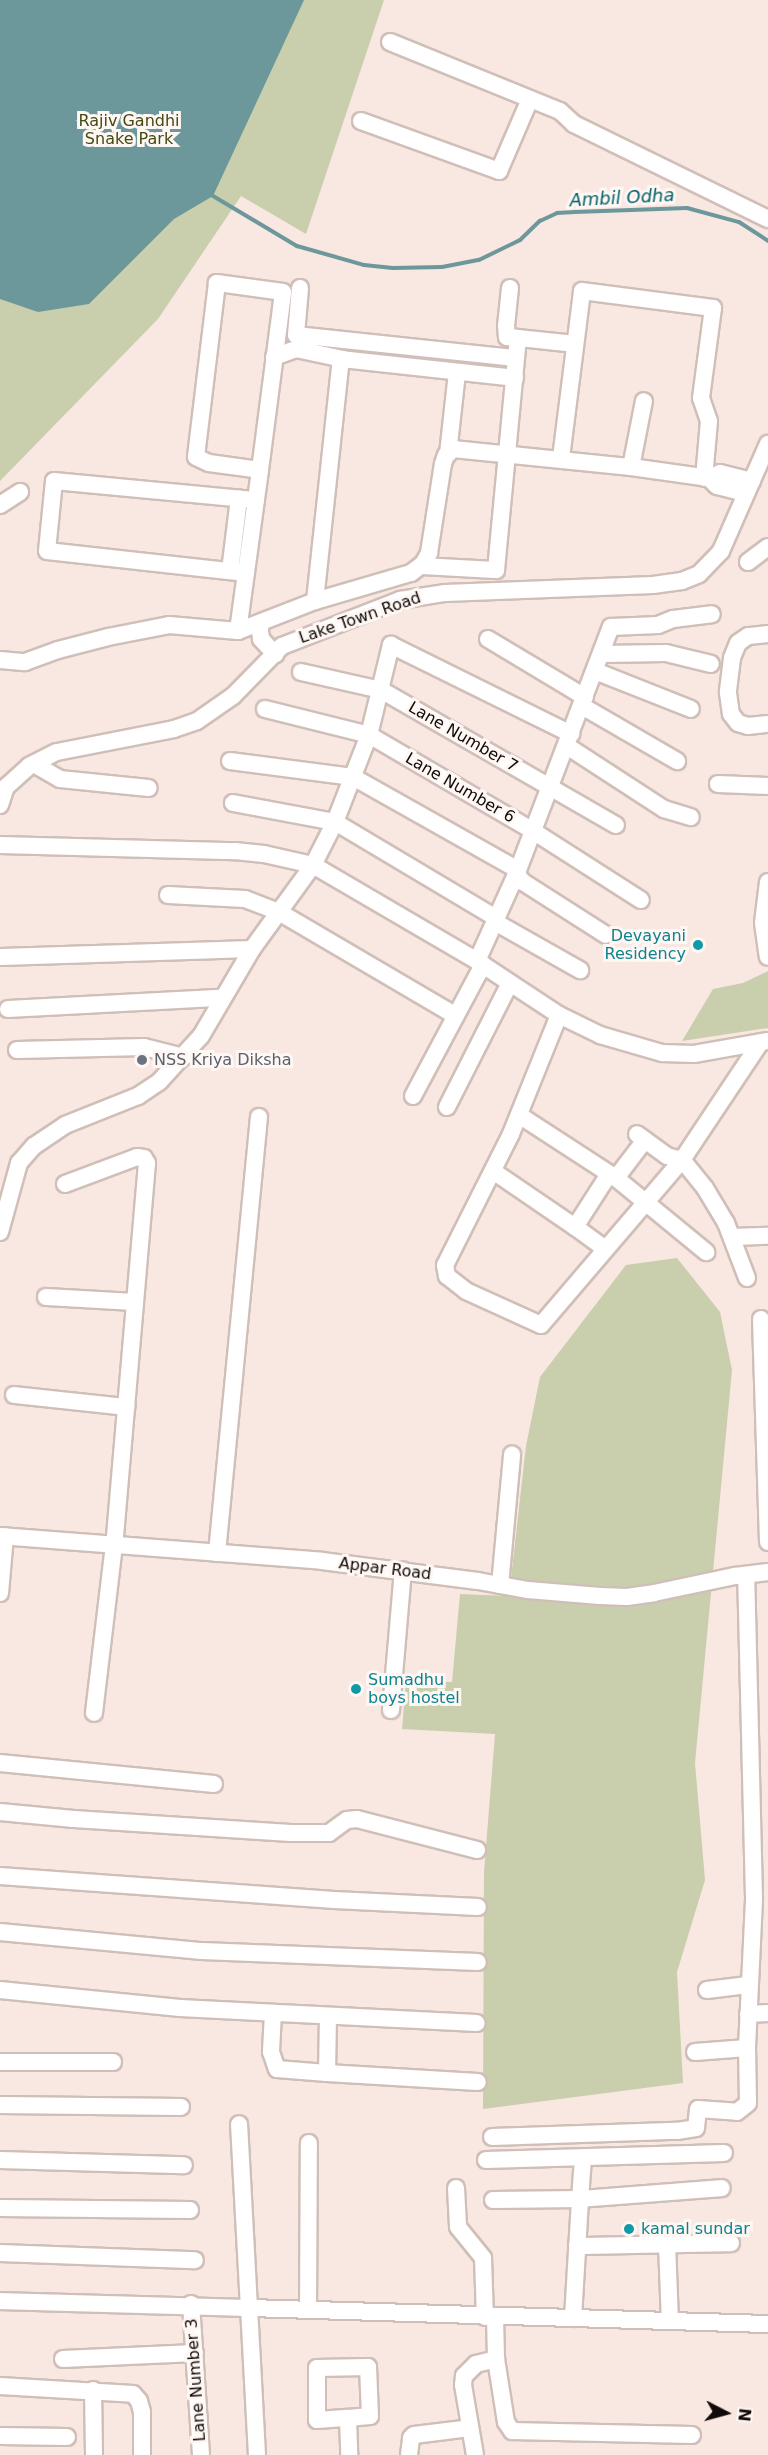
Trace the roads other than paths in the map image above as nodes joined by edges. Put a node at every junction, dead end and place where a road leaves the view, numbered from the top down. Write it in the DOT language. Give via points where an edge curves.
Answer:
graph roads {
  1 [pos="390,42"];
  2 [pos="530,99"];
  3 [pos="361,121"];
  4 [pos="768,219"];
  5 [pos="300,288"];
  6 [pos="510,288"];
  7 [pos="518,338"];
  8 [pos="575,344"];
  9 [pos="274,357"];
  10 [pos="516,358"];
  11 [pos="343,359"];
  12 [pos="457,372"];
  13 [pos="515,378"];
  14 [pos="644,401"];
  15 [pos="768,444"];
  16 [pos="507,453"];
  17 [pos="448,454"];
  18 [pos="561,458"];
  19 [pos="631,467"];
  20 [pos="260,470"];
  21 [pos="707,478"];
  22 [pos="749,487"];
  23 [pos="20,492"];
  24 [pos="248,499"];
  25 [pos="0,506"];
  26 [pos="768,547"];
  27 [pos="748,562"];
  28 [pos="421,566"];
  29 [pos="238,572"];
  30 [pos="315,601"];
  31 [pos="712,614"];
  32 [pos="258,628"];
  33 [pos="238,631"];
  34 [pos="768,634"];
  35 [pos="488,639"];
  36 [pos="278,650"];
  37 [pos="601,654"];
  38 [pos="0,660"];
  39 [pos="711,664"];
  40 [pos="595,671"];
  41 [pos="301,672"];
  42 [pos="381,690"];
  43 [pos="583,702"];
  44 [pos="265,709"];
  45 [pos="691,709"];
  46 [pos="768,724"];
  47 [pos="369,735"];
  48 [pos="569,740"];
  49 [pos="230,761"];
  50 [pos="676,761"];
  51 [pos="34,764"];
  52 [pos="353,777"];
  53 [pos="718,784"];
  54 [pos="768,786"];
  55 [pos="149,788"];
  56 [pos="550,788"];
  57 [pos="233,802"];
  58 [pos="0,805"];
  59 [pos="691,817"];
  60 [pos="335,822"];
  61 [pos="616,825"];
  62 [pos="533,831"];
  63 [pos="0,845"];
  64 [pos="313,865"];
  65 [pos="517,872"];
  66 [pos="768,882"];
  67 [pos="168,895"];
  68 [pos="641,900"];
  69 [pos="279,912"];
  70 [pos="495,920"];
  71 [pos="606,936"];
  72 [pos="252,949"];
  73 [pos="1,957"];
  74 [pos="768,957"];
  75 [pos="480,963"];
  76 [pos="580,970"];
  77 [pos="510,983"];
  78 [pos="222,998"];
  79 [pos="8,1009"];
  80 [pos="559,1015"];
  81 [pos="456,1016"];
  82 [pos="764,1042"];
  83 [pos="17,1050"];
  84 [pos="184,1058"];
  85 [pos="413,1096"];
  86 [pos="447,1107"];
  87 [pos="519,1115"];
  88 [pos="259,1117"];
  89 [pos="682,1160"];
  90 [pos="493,1171"];
  91 [pos="612,1176"];
  92 [pos="65,1184"];
  93 [pos="646,1202"];
  94 [pos="575,1227"];
  95 [pos="0,1232"];
  96 [pos="768,1236"];
  97 [pos="732,1237"];
  98 [pos="604,1248"];
  99 [pos="706,1252"];
  100 [pos="747,1278"];
  101 [pos="46,1298"];
  102 [pos="135,1302"];
  103 [pos="761,1319"];
  104 [pos="14,1395"];
  105 [pos="126,1407"];
  106 [pos="512,1455"];
  107 [pos="2,1536"];
  108 [pos="768,1542"];
  109 [pos="114,1545"];
  110 [pos="217,1553"];
  111 [pos="403,1571"];
  112 [pos="768,1572"];
  113 [pos="746,1575"];
  114 [pos="500,1585"];
  115 [pos="0,1593"];
  116 [pos="392,1710"];
  117 [pos="94,1713"];
  118 [pos="0,1762"];
  119 [pos="214,1784"];
  120 [pos="0,1812"];
  121 [pos="477,1850"];
  122 [pos="0,1876"];
  123 [pos="478,1907"];
  124 [pos="0,1932"];
  125 [pos="478,1962"];
  126 [pos="748,1985"];
  127 [pos="0,1990"];
  128 [pos="706,1990"];
  129 [pos="273,2013"];
  130 [pos="768,2013"];
  131 [pos="748,2014"];
  132 [pos="328,2016"];
  133 [pos="477,2023"];
  134 [pos="747,2048"];
  135 [pos="695,2052"];
  136 [pos="113,2061"];
  137 [pos="0,2062"];
  138 [pos="327,2073"];
  139 [pos="478,2082"];
  140 [pos="0,2105"];
  141 [pos="181,2107"];
  142 [pos="239,2124"];
  143 [pos="492,2137"];
  144 [pos="309,2143"];
  145 [pos="724,2152"];
  146 [pos="583,2158"];
  147 [pos="0,2160"];
  148 [pos="486,2160"];
  149 [pos="184,2165"];
  150 [pos="456,2188"];
  151 [pos="722,2188"];
  152 [pos="580,2199"];
  153 [pos="493,2200"];
  154 [pos="0,2208"];
  155 [pos="190,2210"];
  156 [pos="731,2243"];
  157 [pos="667,2244"];
  158 [pos="577,2246"];
  159 [pos="0,2253"];
  160 [pos="195,2260"];
  161 [pos="0,2301"];
  162 [pos="191,2304"];
  163 [pos="249,2308"];
  164 [pos="308,2310"];
  165 [pos="490,2317"];
  166 [pos="573,2318"];
  167 [pos="670,2321"];
  168 [pos="768,2324"];
  169 [pos="195,2353"];
  170 [pos="63,2359"];
  171 [pos="496,2359"];
  172 [pos="0,2386"];
  173 [pos="93,2390"];
  174 [pos="348,2418"];
  175 [pos="470,2428"];
  176 [pos="692,2435"];
  177 [pos="0,2436"];
  178 [pos="67,2437"];
  179 [pos="94,2455"];
  180 [pos="142,2455"];
  181 [pos="201,2455"];
  182 [pos="256,2455"];
  183 [pos="349,2455"];
  184 [pos="409,2455"];
  185 [pos="475,2455"];
  1 -- 2 [label="street"];
  2 -- 3 [label="street" via="499,171"];
  2 -- 4 [label="street"];
  5 -- 10 [label="street" via="296,335"];
  6 -- 7 [label="street" via="507,337"];
  7 -- 8 [label="street"];
  7 -- 10 [label="street"];
  8 -- 18 [label="street"];
  8 -- 21 [label="street" via="582,291 713,308 700,398 709,421"];
  9 -- 11 [label="street" via="296,349"];
  9 -- 20 [label="street"];
  9 -- 20 [label="street" via="283,292 217,283 196,457 209,463"];
  10 -- 13 [label="street"];
  11 -- 12 [label="street"];
  11 -- 30 [label="street"];
  12 -- 13 [label="street"];
  12 -- 17 [label="street"];
  13 -- 16 [label="street"];
  14 -- 19 [label="street"];
  15 -- 22 [label="street, Lake Town Road"];
  16 -- 17 [label="street" via="453,449"];
  16 -- 18 [label="street"];
  16 -- 28 [label="street" via="496,570"];
  17 -- 28 [label="street" via="443,464 429,553"];
  18 -- 19 [label="street"];
  19 -- 21 [label="street"];
  20 -- 24 [label="street"];
  21 -- 22 [label="street" via="720,472"];
  22 -- 36 [label="street, Lake Town Road" via="721,551 699,574 682,581 599,589 426,595 400,600"];
  23 -- 25 [label="street"];
  24 -- 29 [label="street"];
  24 -- 29 [label="street" via="54,481 47,551"];
  26 -- 27 [label="street"];
  28 -- 30 [label="street" via="393,580"];
  29 -- 33 [label="street"];
  30 -- 32 [label="street"];
  31 -- 37 [label="street" via="658,625 611,627"];
  32 -- 33 [label="street"];
  32 -- 36 [label="street" via="268,630"];
  33 -- 38 [label="street" via="169,626 88,642 25,663"];
  34 -- 46 [label="street" via="748,636 738,643 728,693 731,714 738,723"];
  35 -- 43 [label="street"];
  36 -- 51 [label="street, Lake Town Road" via="233,696 197,721 57,752"];
  37 -- 39 [label="street" via="666,653"];
  37 -- 40 [label="street"];
  40 -- 43 [label="street"];
  40 -- 45 [label="street"];
  41 -- 42 [label="street, Lane Number 7"];
  42 -- 47 [label="street"];
  42 -- 48 [label="street" via="391,645"];
  42 -- 56 [label="street, Lane Number 7"];
  43 -- 48 [label="street"];
  43 -- 50 [label="street"];
  44 -- 47 [label="street, Lane Number 6"];
  47 -- 52 [label="street"];
  47 -- 62 [label="street, Lane Number 6"];
  48 -- 56 [label="street"];
  48 -- 59 [label="street" via="664,809"];
  49 -- 52 [label="street"];
  51 -- 55 [label="street" via="60,779"];
  51 -- 58 [label="street, Lake Town Road" via="6,787"];
  52 -- 60 [label="street"];
  52 -- 65 [label="street"];
  53 -- 54 [label="street"];
  56 -- 61 [label="street, Lane Number 7"];
  56 -- 62 [label="street"];
  57 -- 60 [label="street"];
  60 -- 64 [label="street"];
  60 -- 70 [label="street"];
  62 -- 65 [label="street"];
  62 -- 68 [label="street, Lane Number 6"];
  63 -- 64 [label="street" via="235,851"];
  64 -- 69 [label="street"];
  64 -- 75 [label="street"];
  65 -- 70 [label="street"];
  65 -- 71 [label="street" via="523,882"];
  66 -- 74 [label="street" via="763,923"];
  67 -- 69 [label="street" via="245,899"];
  69 -- 72 [label="street"];
  69 -- 81 [label="street"];
  70 -- 75 [label="street"];
  70 -- 76 [label="street"];
  72 -- 73 [label="street"];
  72 -- 78 [label="street"];
  75 -- 77 [label="street"];
  75 -- 81 [label="street"];
  77 -- 80 [label="street"];
  77 -- 86 [label="street"];
  78 -- 79 [label="street"];
  78 -- 84 [label="street"];
  80 -- 82 [label="street" via="600,1035 662,1053 694,1054"];
  80 -- 87 [label="street"];
  81 -- 85 [label="street"];
  82 -- 89 [label="street"];
  83 -- 84 [label="street" via="144,1047"];
  84 -- 95 [label="street" via="138,1096 65,1125 34,1146 19,1163"];
  87 -- 90 [label="street"];
  87 -- 91 [label="street"];
  88 -- 110 [label="street"];
  89 -- 91 [label="street" via="667,1156 641,1137"];
  89 -- 93 [label="street"];
  89 -- 97 [label="street" via="705,1188"];
  90 -- 94 [label="street"];
  90 -- 98 [label="street" via="445,1265 454,1284 541,1325"];
  91 -- 93 [label="street"];
  91 -- 94 [label="street"];
  92 -- 102 [label="street" via="137,1157 147,1163"];
  93 -- 98 [label="street"];
  93 -- 99 [label="street"];
  94 -- 98 [label="street"];
  96 -- 97 [label="street"];
  97 -- 100 [label="street"];
  101 -- 102 [label="street"];
  102 -- 105 [label="street"];
  103 -- 108 [label="street"];
  104 -- 105 [label="street"];
  105 -- 109 [label="street"];
  106 -- 114 [label="street"];
  107 -- 109 [label="street, Appar Road"];
  107 -- 115 [label="street"];
  109 -- 110 [label="street, Appar Road"];
  109 -- 117 [label="street"];
  110 -- 111 [label="street, Appar Road"];
  111 -- 114 [label="street, Appar Road"];
  111 -- 116 [label="street"];
  112 -- 113 [label="street, Appar Road"];
  113 -- 114 [label="street, Appar Road" via="627,1597"];
  113 -- 126 [label="street" via="754,1897"];
  118 -- 119 [label="street"];
  120 -- 121 [label="street" via="291,1833 329,1833 357,1818"];
  122 -- 123 [label="street" via="323,1900"];
  124 -- 125 [label="street" via="202,1951"];
  126 -- 128 [label="street"];
  126 -- 131 [label="street"];
  127 -- 129 [label="street"];
  129 -- 132 [label="street"];
  129 -- 138 [label="street" via="271,2052 277,2068"];
  130 -- 131 [label="street"];
  131 -- 134 [label="street"];
  132 -- 133 [label="street"];
  132 -- 138 [label="street"];
  134 -- 135 [label="street"];
  134 -- 143 [label="street" via="748,2103 737,2112 698,2109 696,2128"];
  136 -- 137 [label="street"];
  138 -- 139 [label="street"];
  140 -- 141 [label="street"];
  142 -- 163 [label="street"];
  144 -- 164 [label="street"];
  145 -- 146 [label="street"];
  146 -- 148 [label="street"];
  146 -- 152 [label="street"];
  147 -- 149 [label="street"];
  150 -- 165 [label="street" via="458,2227 483,2258"];
  151 -- 152 [label="street"];
  152 -- 153 [label="street"];
  152 -- 158 [label="street"];
  154 -- 155 [label="street"];
  156 -- 157 [label="street"];
  157 -- 158 [label="street"];
  157 -- 167 [label="street"];
  158 -- 166 [label="street"];
  159 -- 160 [label="street"];
  161 -- 162 [label="street"];
  162 -- 163 [label="street"];
  162 -- 169 [label="street, Lane Number 3"];
  163 -- 164 [label="street"];
  163 -- 182 [label="street"];
  164 -- 165 [label="street"];
  165 -- 166 [label="street"];
  165 -- 171 [label="street"];
  166 -- 167 [label="street"];
  167 -- 168 [label="street"];
  169 -- 170 [label="street"];
  169 -- 181 [label="street, Lane Number 3"];
  171 -- 175 [label="street" via="476,2364 464,2376"];
  171 -- 176 [label="street" via="506,2422 512,2431"];
  172 -- 173 [label="street"];
  173 -- 179 [label="street"];
  173 -- 180 [label="street" via="133,2394 139,2401"];
  174 -- 183 [label="street"];
  175 -- 184 [label="street" via="414,2435"];
  175 -- 185 [label="street"];
  177 -- 178 [label="street"];
}
